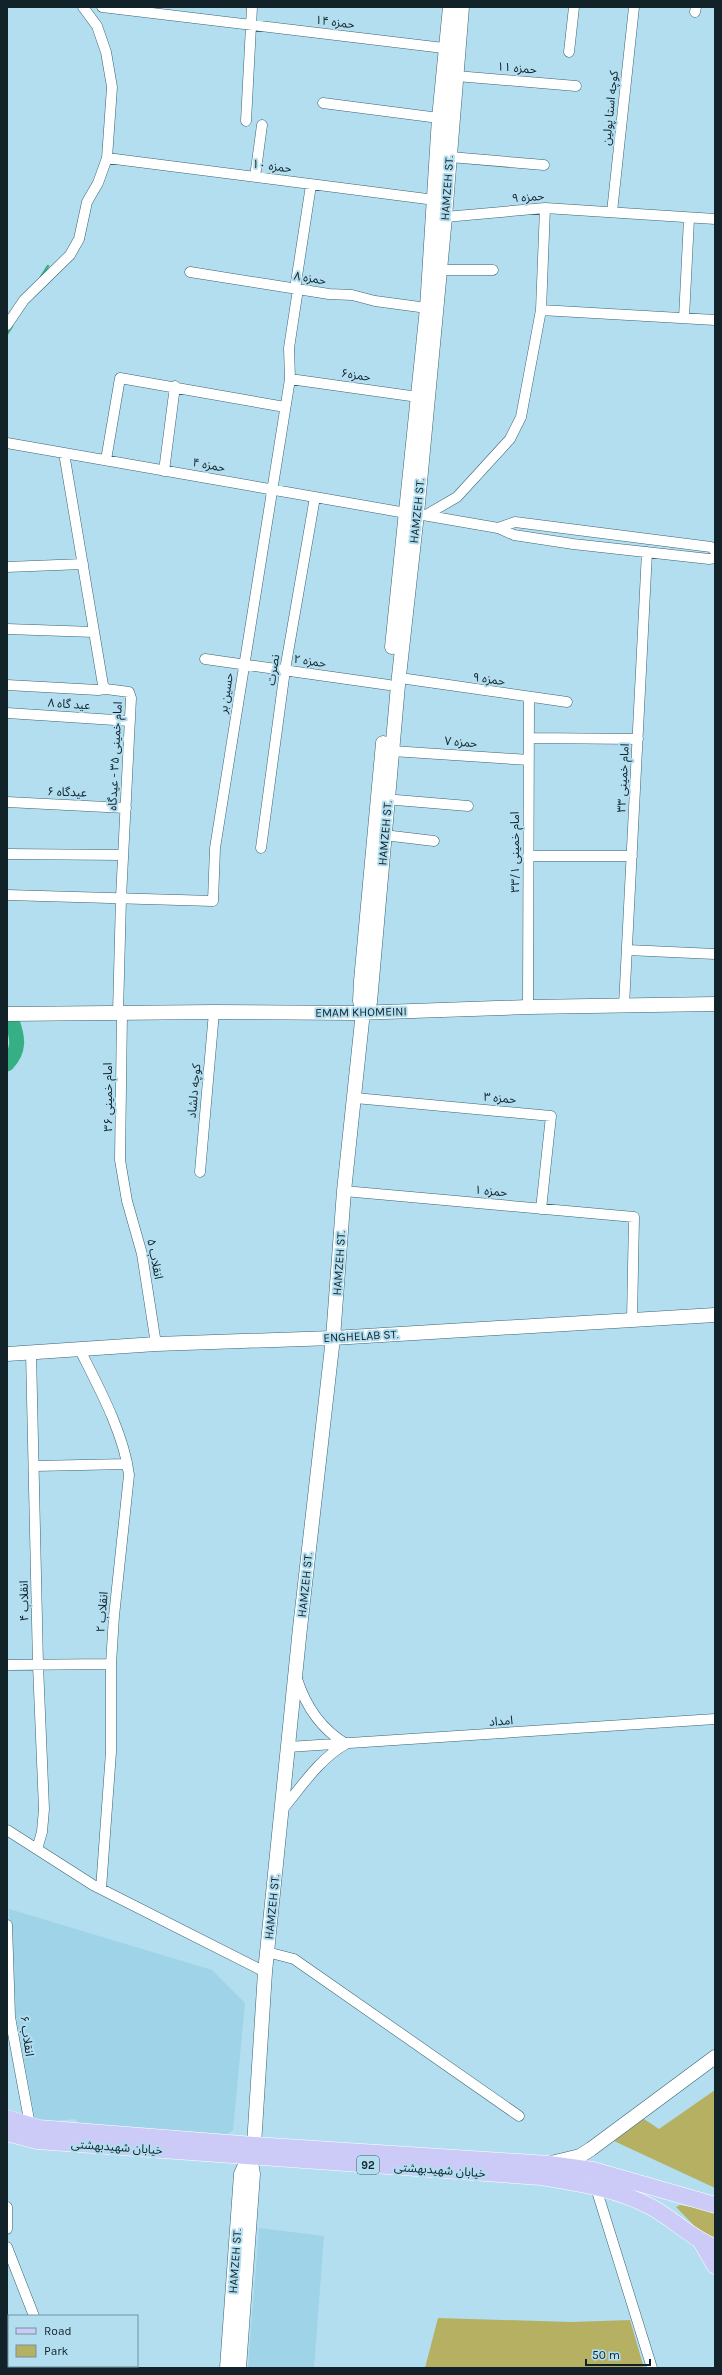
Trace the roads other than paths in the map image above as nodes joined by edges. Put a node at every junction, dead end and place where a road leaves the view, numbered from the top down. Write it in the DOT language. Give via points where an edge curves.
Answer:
graph roads {
  1 [pos="83,7"];
  2 [pos="102,7"];
  3 [pos="252,7"];
  4 [pos="450,7"];
  5 [pos="462,7"];
  6 [pos="574,7"];
  7 [pos="634,7"];
  8 [pos="249,24"];
  9 [pos="452,49"];
  10 [pos="569,52"];
  11 [pos="456,76"];
  12 [pos="576,86"];
  13 [pos="322,103"];
  14 [pos="439,118"];
  15 [pos="246,121"];
  16 [pos="262,125"];
  17 [pos="107,158"];
  18 [pos="450,158"];
  19 [pos="544,165"];
  20 [pos="255,177"];
  21 [pos="311,184"];
  22 [pos="441,200"];
  23 [pos="545,208"];
  24 [pos="612,212"];
  25 [pos="445,217"];
  26 [pos="689,219"];
  27 [pos="715,219"];
  28 [pos="445,270"];
  29 [pos="493,270"];
  30 [pos="190,272"];
  31 [pos="297,289"];
  32 [pos="426,308"];
  33 [pos="541,310"];
  34 [pos="684,318"];
  35 [pos="715,320"];
  36 [pos="7,325"];
  37 [pos="290,379"];
  38 [pos="175,386"];
  39 [pos="418,397"];
  40 [pos="285,407"];
  41 [pos="7,443"];
  42 [pos="64,453"];
  43 [pos="106,460"];
  44 [pos="164,471"];
  45 [pos="271,490"];
  46 [pos="315,497"];
  47 [pos="416,514"];
  48 [pos="498,528"];
  49 [pos="647,552"];
  50 [pos="715,552"];
  51 [pos="715,558"];
  52 [pos="83,564"];
  53 [pos="7,567"];
  54 [pos="7,629"];
  55 [pos="94,632"];
  56 [pos="205,659"];
  57 [pos="243,665"];
  58 [pos="286,670"];
  59 [pos="398,683"];
  60 [pos="7,685"];
  61 [pos="106,689"];
  62 [pos="529,697"];
  63 [pos="567,702"];
  64 [pos="7,713"];
  65 [pos="130,721"];
  66 [pos="529,738"];
  67 [pos="638,739"];
  68 [pos="392,751"];
  69 [pos="529,760"];
  70 [pos="396,800"];
  71 [pos="7,802"];
  72 [pos="468,806"];
  73 [pos="126,808"];
  74 [pos="392,836"];
  75 [pos="434,841"];
  76 [pos="261,848"];
  77 [pos="7,854"];
  78 [pos="123,854"];
  79 [pos="528,856"];
  80 [pos="632,856"];
  81 [pos="7,895"];
  82 [pos="121,898"];
  83 [pos="627,950"];
  84 [pos="715,954"];
  85 [pos="715,1004"];
  86 [pos="624,1006"];
  87 [pos="528,1007"];
  88 [pos="214,1012"];
  89 [pos="120,1013"];
  90 [pos="364,1013"];
  91 [pos="7,1014"];
  92 [pos="355,1098"];
  93 [pos="200,1172"];
  94 [pos="122,1181"];
  95 [pos="344,1191"];
  96 [pos="541,1209"];
  97 [pos="715,1314"];
  98 [pos="632,1320"];
  99 [pos="333,1338"];
  100 [pos="156,1344"];
  101 [pos="79,1348"];
  102 [pos="31,1352"];
  103 [pos="7,1354"];
  104 [pos="127,1464"];
  105 [pos="35,1466"];
  106 [pos="111,1664"];
  107 [pos="7,1665"];
  108 [pos="38,1665"];
  109 [pos="295,1676"];
  110 [pos="715,1719"];
  111 [pos="346,1744"];
  112 [pos="288,1747"];
  113 [pos="282,1809"];
  114 [pos="7,1830"];
  115 [pos="37,1849"];
  116 [pos="101,1889"];
  117 [pos="7,1925"];
  118 [pos="267,1952"];
  119 [pos="8,1954"];
  120 [pos="265,1972"];
  121 [pos="9,2014"];
  122 [pos="715,2057"];
  123 [pos="519,2116"];
  124 [pos="7,2118"];
  125 [pos="30,2125"];
  126 [pos="7,2133"];
  127 [pos="252,2151"];
  128 [pos="549,2164"];
  129 [pos="596,2188"];
  130 [pos="657,2189"];
  131 [pos="712,2202"];
  132 [pos="7,2207"];
  133 [pos="651,2207"];
  134 [pos="7,2228"];
  135 [pos="700,2240"];
  136 [pos="7,2247"];
  137 [pos="715,2247"];
  138 [pos="715,2266"];
  139 [pos="34,2315"];
  140 [pos="227,2368"];
  141 [pos="239,2368"];
  142 [pos="652,2368"];
  1 -- 17 [label="street" via="96,26 106,52 112,87"];
  2 -- 8 [label="street, حمزه ۱۴"];
  3 -- 8 [label="street"];
  4 -- 9 [label="main road, HAMZEH ST."];
  5 -- 9 [label="main road, HAMZEH ST."];
  6 -- 10 [label="street"];
  7 -- 24 [label="street, کوچه استا پولین"];
  8 -- 9 [label="street, حمزه ۱۴"];
  8 -- 15 [label="street"];
  9 -- 11 [label="main road, HAMZEH ST."];
  9 -- 14 [label="main road, HAMZEH ST."];
  11 -- 12 [label="street, حمزه ۱۱"];
  11 -- 18 [label="main road, HAMZEH ST."];
  13 -- 14 [label="street"];
  14 -- 22 [label="main road, HAMZEH ST."];
  16 -- 20 [label="street"];
  17 -- 20 [label="street, حمزه ۱۰"];
  17 -- 36 [label="street" via="98,183 87,202 79,239 70,255 24,300"];
  18 -- 19 [label="street"];
  18 -- 22 [label="main road, HAMZEH ST."];
  20 -- 21 [label="street, حمزه ۱۰"];
  21 -- 22 [label="street, حمزه ۱۰"];
  21 -- 31 [label="street, حسین بر"];
  22 -- 25 [label="main road, HAMZEH ST."];
  22 -- 32 [label="main road, HAMZEH ST."];
  23 -- 24 [label="street, حمزه ۹"];
  23 -- 25 [label="street, حمزه ۹"];
  23 -- 33 [label="street"];
  24 -- 26 [label="street, حمزه ۹"];
  25 -- 47 [label="main road, HAMZEH ST."];
  26 -- 27 [label="street, حمزه ۹"];
  26 -- 34 [label="street"];
  28 -- 29 [label="street"];
  30 -- 31 [label="street, حمزه ۸"];
  31 -- 32 [label="street, حمزه ۸" via="352,295"];
  31 -- 37 [label="street, حسین بر" via="289,348"];
  32 -- 39 [label="main road, HAMZEH ST."];
  33 -- 34 [label="street"];
  33 -- 47 [label="street" via="521,417 510,439 457,497"];
  34 -- 35 [label="street"];
  37 -- 39 [label="street, حمزه۶"];
  37 -- 40 [label="street, حسین بر"];
  38 -- 40 [label="street"];
  38 -- 43 [label="street" via="120,378"];
  38 -- 44 [label="street"];
  39 -- 47 [label="main road, HAMZEH ST."];
  40 -- 45 [label="street, حسین بر"];
  41 -- 42 [label="street, حمزه ۴"];
  42 -- 43 [label="street, حمزه ۴"];
  42 -- 52 [label="street, امام خمینی ۳۵ - عیدگاه"];
  43 -- 44 [label="street, حمزه ۴"];
  44 -- 45 [label="street, حمزه ۴"];
  45 -- 46 [label="street, حمزه ۴"];
  45 -- 57 [label="street, حسین بر"];
  46 -- 47 [label="street, حمزه ۴"];
  46 -- 58 [label="street, نصرت"];
  47 -- 48 [label="street"];
  47 -- 59 [label="main road, HAMZEH ST."];
  48 -- 49 [label="street" via="514,535"];
  48 -- 50 [label="street" via="515,522 711,547"];
  49 -- 51 [label="street"];
  49 -- 67 [label="street, امام خمینی ۳۳"];
  52 -- 53 [label="street"];
  52 -- 55 [label="street, امام خمینی ۳۵ - عیدگاه"];
  54 -- 55 [label="street"];
  55 -- 61 [label="street, امام خمینی ۳۵ - عیدگاه" via="103,685"];
  56 -- 57 [label="street, حمزه ۲"];
  57 -- 58 [label="street, حمزه ۲"];
  57 -- 82 [label="street, حسین بر" via="215,848 213,901"];
  58 -- 59 [label="street, حمزه ۲"];
  58 -- 76 [label="street, نصرت"];
  59 -- 62 [label="street, حمزه ۹"];
  59 -- 68 [label="main road, HAMZEH ST."];
  59 -- 90 [label="main road, HAMZEH ST." via="361,981 360,1002"];
  60 -- 61 [label="street"];
  61 -- 65 [label="street, امام خمینی ۳۵ - عیدگاه" via="130,692"];
  62 -- 63 [label="street, حمزه ۹"];
  62 -- 66 [label="street, امام خمینی ۳۳/۱"];
  64 -- 65 [label="street, عید گاه ۸"];
  65 -- 73 [label="street, امام خمینی ۳۵ - عیدگاه"];
  66 -- 67 [label="street"];
  66 -- 69 [label="street, امام خمینی ۳۳/۱"];
  67 -- 80 [label="street, امام خمینی ۳۳"];
  68 -- 69 [label="street, حمزه ۷"];
  68 -- 90 [label="main road, HAMZEH ST." via="370,1002"];
  69 -- 79 [label="street, امام خمینی ۳۳/۱"];
  70 -- 72 [label="street"];
  71 -- 73 [label="street, عیدگاه ۶"];
  73 -- 78 [label="street, امام خمینی ۳۵ - عیدگاه"];
  74 -- 75 [label="street"];
  77 -- 78 [label="street"];
  78 -- 82 [label="street, امام خمینی ۳۵ - عیدگاه"];
  79 -- 80 [label="street"];
  79 -- 87 [label="street, امام خمینی ۳۳/۱"];
  80 -- 83 [label="street, امام خمینی ۳۳"];
  81 -- 82 [label="street"];
  82 -- 89 [label="street, امام خمینی ۳۵ - عیدگاه"];
  83 -- 84 [label="street"];
  83 -- 86 [label="street, امام خمینی ۳۳"];
  85 -- 86 [label="main road, EMAM KHOMEINI"];
  86 -- 87 [label="main road, EMAM KHOMEINI"];
  87 -- 90 [label="main road, EMAM KHOMEINI"];
  88 -- 89 [label="main road, EMAM KHOMEINI"];
  88 -- 90 [label="main road, EMAM KHOMEINI"];
  88 -- 93 [label="street, کوچه دلشاد"];
  89 -- 91 [label="main road, EMAM KHOMEINI"];
  89 -- 94 [label="street, امام خمینی ۳۶"];
  90 -- 92 [label="main road, HAMZEH ST."];
  92 -- 95 [label="main road, HAMZEH ST."];
  92 -- 96 [label="street, حمزه ۳" via="551,1116"];
  94 -- 100 [label="street, انقلاب ۵" via="142,1254"];
  95 -- 96 [label="street, حمزه ۱"];
  95 -- 99 [label="main road, HAMZEH ST."];
  96 -- 98 [label="street, حمزه ۱" via="634,1217"];
  97 -- 98 [label="main road, ENGHELAB ST."];
  98 -- 99 [label="main road, ENGHELAB ST."];
  99 -- 100 [label="main road, ENGHELAB ST."];
  99 -- 109 [label="main road, HAMZEH ST."];
  100 -- 101 [label="main road, ENGHELAB ST."];
  101 -- 102 [label="main road, ENGHELAB ST."];
  101 -- 104 [label="street, انقلاب ۲" via="106,1405"];
  102 -- 103 [label="main road, ENGHELAB ST."];
  102 -- 105 [label="street, انقلاب ۴"];
  104 -- 105 [label="street"];
  104 -- 106 [label="street, انقلاب ۲" via="129,1475"];
  105 -- 108 [label="street, انقلاب ۴"];
  106 -- 108 [label="street"];
  106 -- 116 [label="street, انقلاب ۲" via="111,1752"];
  107 -- 108 [label="street"];
  108 -- 115 [label="street, انقلاب ۴" via="44,1809"];
  109 -- 111 [label="street" via="308,1706 323,1726"];
  109 -- 112 [label="main road, HAMZEH ST."];
  110 -- 111 [label="street, امداد"];
  111 -- 112 [label="street, امداد"];
  111 -- 113 [label="street" via="335,1750"];
  112 -- 113 [label="main road, HAMZEH ST."];
  113 -- 118 [label="main road, HAMZEH ST."];
  114 -- 115 [label="street"];
  115 -- 116 [label="street"];
  116 -- 120 [label="street"];
  117 -- 119 [label="street, انقلاب ۶"];
  118 -- 120 [label="main road, HAMZEH ST."];
  118 -- 123 [label="street" via="294,1959"];
  119 -- 121 [label="street, انقلاب ۶"];
  120 -- 127 [label="main road, HAMZEH ST."];
  121 -- 125 [label="street, انقلاب ۶"];
  122 -- 128 [label="main road" via="591,2149 580,2156"];
  124 -- 125 [label="main road, خیابان شهیدبهشتی / 92"];
  125 -- 127 [label="main road, خیابان شهیدبهشتی / 92"];
  126 -- 127 [label="main road, خیابان شهیدبهشتی / 92" via="37,2141"];
  127 -- 128 [label="main road, خیابان شهیدبهشتی / 92"];
  127 -- 129 [label="main road, خیابان شهیدبهشتی / 92" via="540,2177"];
  127 -- 140 [label="main road, HAMZEH ST." via="241,2174"];
  127 -- 141 [label="main road, HAMZEH ST."];
  128 -- 130 [label="main road, خیابان شهیدبهشتی / 92" via="593,2170"];
  129 -- 133 [label="main road, خیابان شهیدبهشتی / 92"];
  129 -- 142 [label="street"];
  130 -- 131 [label="main road, خیابان شهیدبهشتی / 92"];
  130 -- 133 [label="main road" via="662,2201 658,2206"];
  132 -- 134 [label="street"];
  133 -- 135 [label="main road, خیابان شهیدبهشتی / 92" via="674,2220"];
  135 -- 137 [label="main road, خیابان شهیدبهشتی / 92"];
  135 -- 138 [label="main road"];
  136 -- 139 [label="street"];
}
